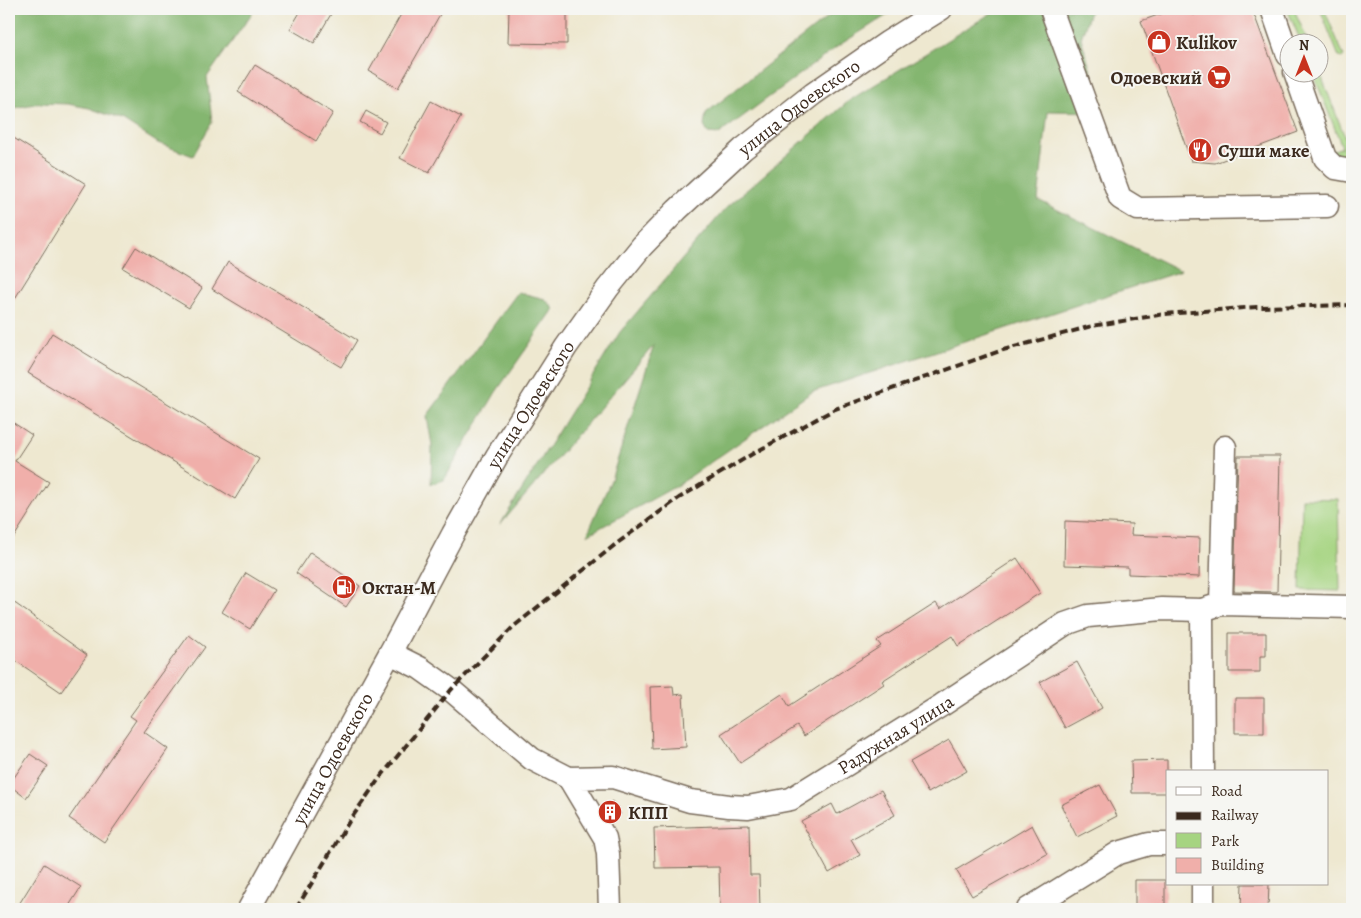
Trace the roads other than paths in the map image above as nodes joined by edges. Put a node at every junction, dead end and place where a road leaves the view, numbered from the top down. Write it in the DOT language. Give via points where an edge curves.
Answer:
graph roads {
  1 [pos="941,9"];
  2 [pos="1051,9"];
  3 [pos="1272,9"];
  4 [pos="1280,32"];
  5 [pos="1298,82"];
  6 [pos="1352,170"];
  7 [pos="1327,206"];
  8 [pos="1225,447"];
  9 [pos="1212,607"];
  10 [pos="1352,607"];
  11 [pos="390,654"];
  12 [pos="1203,770"];
  13 [pos="569,778"];
  14 [pos="1166,844"];
  15 [pos="1203,886"];
  16 [pos="249,909"];
  17 [pos="610,909"];
  18 [pos="1028,909"];
  19 [pos="1203,909"];
  1 -- 11 [label="street, улица Одоевского" via="813,94 743,149 642,246 566,347 498,456"];
  2 -- 7 [label="street" via="1120,198 1138,209"];
  3 -- 4 [label="street"];
  5 -- 6 [label="street" via="1325,158 1335,168"];
  8 -- 9 [label="street"];
  9 -- 10 [label="street, Радужная улица"];
  9 -- 12 [label="street"];
  9 -- 13 [label="street, Радужная улица" via="1088,616 1065,624 942,706 791,798 748,807 729,806 690,801 613,777"];
  11 -- 13 [label="street" via="420,668 451,690 532,760"];
  11 -- 16 [label="street, улица Одоевского"];
  13 -- 17 [label="street" via="605,838"];
  14 -- 18 [label="street" via="1149,844 1118,852"];
  15 -- 19 [label="street"];
}
